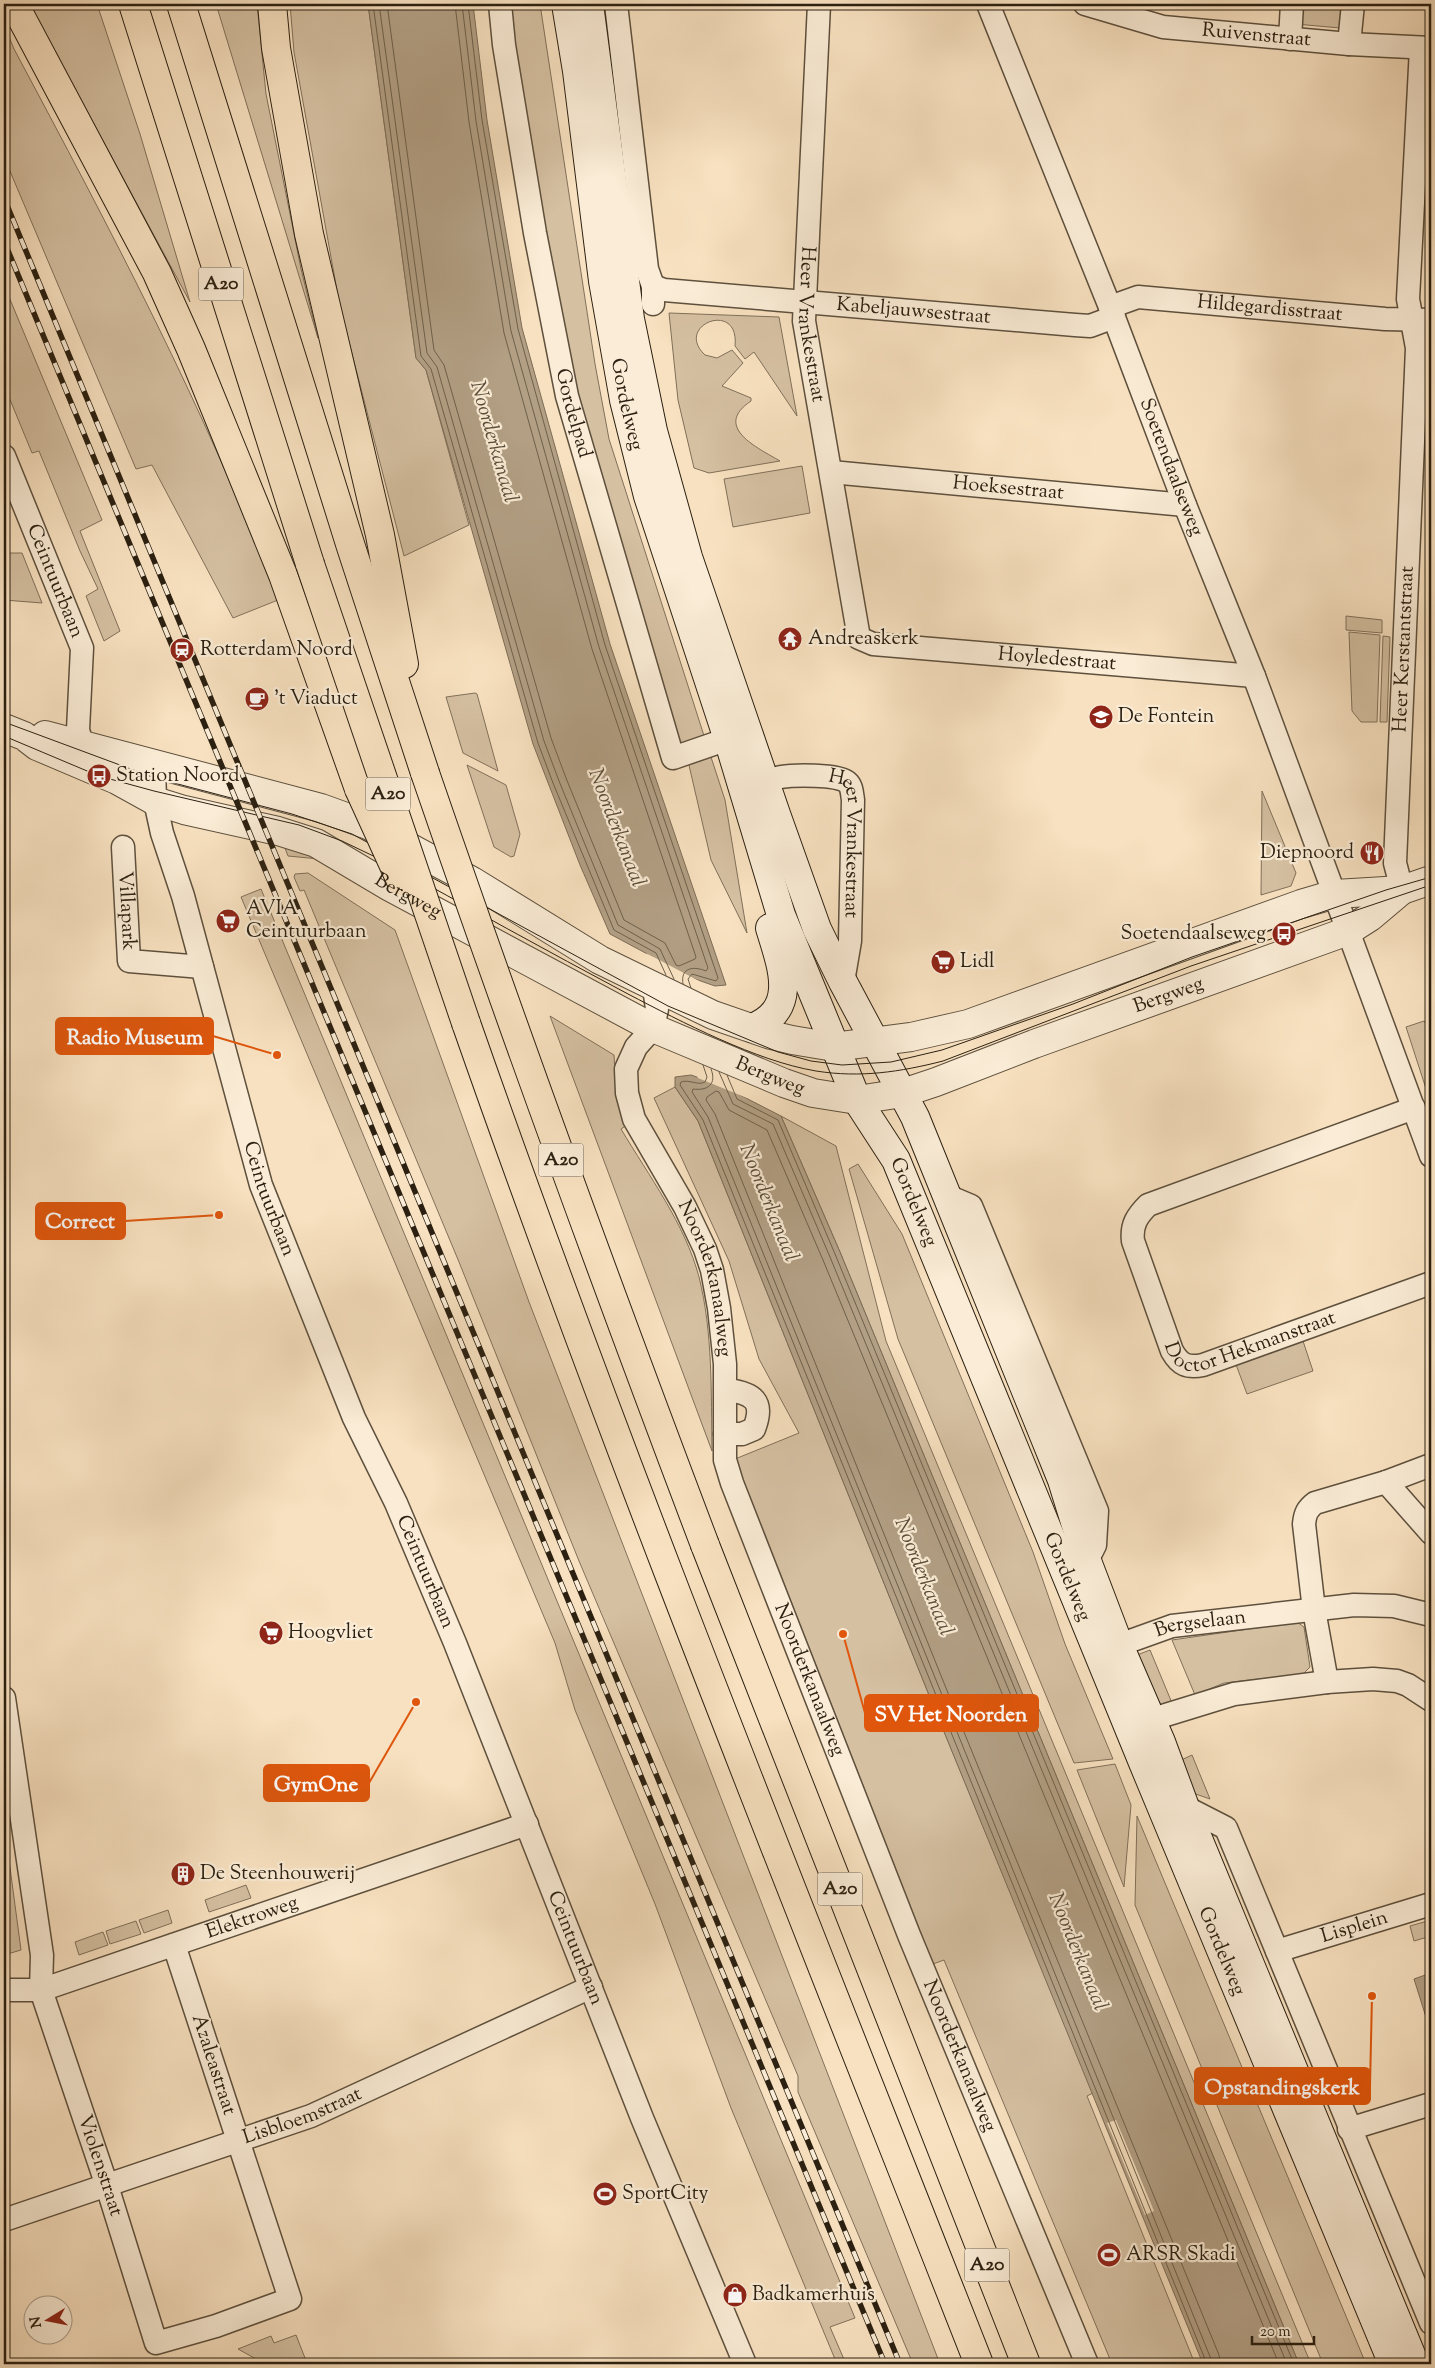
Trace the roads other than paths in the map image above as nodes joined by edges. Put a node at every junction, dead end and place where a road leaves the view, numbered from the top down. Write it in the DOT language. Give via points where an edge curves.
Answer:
graph roads {
  1 [pos="14,4"];
  2 [pos="133,4"];
  3 [pos="181,4"];
  4 [pos="272,4"];
  5 [pos="500,4"];
  6 [pos="566,4"];
  7 [pos="589,4"];
  8 [pos="616,4"];
  9 [pos="819,4"];
  10 [pos="988,4"];
  11 [pos="1085,4"];
  12 [pos="1292,4"];
  13 [pos="1353,4"];
  14 [pos="1290,39"];
  15 [pos="1349,44"];
  16 [pos="1426,48"];
  17 [pos="805,302"];
  18 [pos="1112,312"];
  19 [pos="1422,320"];
  20 [pos="4,456"];
  21 [pos="831,472"];
  22 [pos="1185,505"];
  23 [pos="861,640"];
  24 [pos="1254,676"];
  25 [pos="14,732"];
  26 [pos="728,739"];
  27 [pos="86,757"];
  28 [pos="154,765"];
  29 [pos="425,773"];
  30 [pos="755,787"];
  31 [pos="155,801"];
  32 [pos="123,847"];
  33 [pos="1431,880"];
  34 [pos="1402,890"];
  35 [pos="774,892"];
  36 [pos="1334,894"];
  37 [pos="1348,931"];
  38 [pos="202,966"];
  39 [pos="843,982"];
  40 [pos="658,989"];
  41 [pos="466,1024"];
  42 [pos="653,1028"];
  43 [pos="752,1028"];
  44 [pos="875,1042"];
  45 [pos="834,1047"];
  46 [pos="902,1093"];
  47 [pos="857,1100"];
  48 [pos="1414,1108"];
  49 [pos="1431,1156"];
  50 [pos="1431,1283"];
  51 [pos="727,1390"];
  52 [pos="725,1434"];
  53 [pos="1431,1465"];
  54 [pos="1386,1482"];
  55 [pos="1431,1534"];
  56 [pos="1314,1610"];
  57 [pos="1431,1615"];
  58 [pos="1119,1645"];
  59 [pos="1105,1669"];
  60 [pos="1327,1682"];
  61 [pos="4,1698"];
  62 [pos="1431,1700"];
  63 [pos="1120,1705"];
  64 [pos="1151,1718"];
  65 [pos="1185,1807"];
  66 [pos="527,1824"];
  67 [pos="1431,1904"];
  68 [pos="174,1945"];
  69 [pos="1277,1951"];
  70 [pos="590,1987"];
  71 [pos="4,1990"];
  72 [pos="41,1990"];
  73 [pos="1431,2104"];
  74 [pos="1349,2129"];
  75 [pos="238,2140"];
  76 [pos="107,2186"];
  77 [pos="4,2220"];
  78 [pos="1430,2317"];
  79 [pos="156,2343"];
  80 [pos="745,2364"];
  81 [pos="979,2364"];
  82 [pos="1026,2364"];
  83 [pos="1086,2364"];
  84 [pos="1393,2364"];
  85 [pos="1415,2364"];
  1 -- 41 [label="highway, A20, bridge" via="157,273 235,452 283,575 359,790"];
  2 -- 41 [label="highway, A20, bridge" via="310,564"];
  3 -- 29 [label="highway, A20"];
  4 -- 29 [label="highway, A20" via="276,48 309,234 380,534"];
  5 -- 26 [label="street, Gordelpad" via="535,233 567,396 673,758"];
  6 -- 26 [label="main road, Gordelweg" via="603,281 624,400 663,546"];
  7 -- 30 [label="main road, Gordelweg" via="624,280 653,431"];
  8 -- 17 [label="street, Kabeljauwsestraat" via="653,295 664,290"];
  9 -- 17 [label="street, Heer Vrankestraat"];
  10 -- 18 [label="street, Soetendaalseweg"];
  11 -- 14 [label="street, Ruivenstraat" via="1163,27"];
  12 -- 14 [label="street"];
  13 -- 15 [label="street"];
  14 -- 15 [label="street, Ruivenstraat"];
  15 -- 16 [label="street, Ruivenstraat"];
  16 -- 19 [label="street, Heer Kerstantstraat" via="1408,299"];
  17 -- 18 [label="street, Kabeljauwsestraat" via="1090,326"];
  17 -- 21 [label="street, Heer Vrankestraat" via="805,332"];
  18 -- 19 [label="street, Hildegardisstraat" via="1138,297"];
  18 -- 22 [label="street, Soetendaalseweg"];
  19 -- 34 [label="street, Heer Kerstantstraat" via="1417,348 1395,863"];
  20 -- 27 [label="street, Ceintuurbaan" via="82,648 78,730"];
  21 -- 22 [label="street, Hoeksestraat"];
  21 -- 23 [label="street, Heer Vrankestraat" via="856,632"];
  22 -- 24 [label="street, Soetendaalseweg"];
  23 -- 24 [label="street, Hoyledestraat" via="873,644"];
  24 -- 36 [label="street, Soetendaalseweg"];
  25 -- 27 [label="main road" via="39,734"];
  26 -- 30 [label="main road, Gordelweg"];
  27 -- 28 [label="main road, Bergweg"];
  27 -- 31 [label="main road, Bergweg" via="117,780"];
  28 -- 31 [label="street, Ceintuurbaan"];
  28 -- 40 [label="main road, Bergweg" via="321,808 368,825 472,881 600,960"];
  29 -- 82 [label="highway, A20, bridge" via="613,1303"];
  30 -- 35 [label="main road, Gordelweg"];
  30 -- 39 [label="main road, Gordelweg"];
  30 -- 39 [label="street, Heer Vrankestraat" via="781,777 840,778 851,786 850,941"];
  31 -- 38 [label="street, Ceintuurbaan"];
  31 -- 42 [label="main road, Bergweg" via="316,843 390,887"];
  32 -- 38 [label="street, Villapark" via="129,961"];
  33 -- 34 [label="main road, Bergweg"];
  34 -- 36 [label="main road, Bergweg"];
  34 -- 37 [label="main road, Bergweg"];
  35 -- 43 [label="main road" via="768,920 784,989 781,1004 761,1024"];
  35 -- 45 [label="main road, Gordelweg"];
  36 -- 37 [label="street, Soetendaalseweg"];
  36 -- 44 [label="main road, Bergweg" via="1208,936 968,1024 925,1035"];
  37 -- 46 [label="main road, Bergweg"];
  37 -- 48 [label="street, Soetendaalseweg"];
  38 -- 66 [label="street, Ceintuurbaan" via="261,1185 354,1418 410,1535"];
  39 -- 44 [label="main road, Gordelweg"];
  40 -- 42 [label="street"];
  40 -- 43 [label="main road, Bergweg"];
  41 -- 81 [label="highway, A20" via="569,1315"];
  42 -- 47 [label="main road, Bergweg" via="813,1093"];
  42 -- 51 [label="street, Noorderkanaalweg" via="636,1047 626,1069 627,1093 634,1119 705,1249 719,1308"];
  43 -- 45 [label="main road, Bergweg" via="792,1040"];
  44 -- 45 [label="main road, Bergweg"];
  44 -- 46 [label="main road, Gordelweg"];
  45 -- 47 [label="main road, Gordelweg"];
  46 -- 47 [label="main road, Bergweg"];
  46 -- 58 [label="main road, Gordelweg" via="915,1117 1062,1480 1087,1561"];
  47 -- 59 [label="main road, Gordelweg" via="896,1160"];
  48 -- 49 [label="street, Soetendaalseweg"];
  48 -- 50 [label="street, Doctor Hekmanstraat" via="1148,1205 1134,1223 1133,1241 1172,1351 1180,1362 1191,1367"];
  51 -- 52 [label="street, Noorderkanaalweg"];
  51 -- 52 [label="street" via="752,1396 757,1402 759,1416 754,1429 742,1434"];
  52 -- 83 [label="street, Noorderkanaalweg" via="725,1460 732,1482 909,1935"];
  53 -- 54 [label="street"];
  54 -- 55 [label="street"];
  54 -- 56 [label="street" via="1315,1503 1308,1508 1304,1524"];
  56 -- 57 [label="street, Bergselaan" via="1354,1605 1394,1606"];
  56 -- 58 [label="street, Bergselaan" via="1172,1626"];
  56 -- 60 [label="street"];
  58 -- 59 [label="street"];
  58 -- 64 [label="main road, Gordelweg"];
  59 -- 63 [label="main road, Gordelweg"];
  60 -- 62 [label="street" via="1397,1681"];
  60 -- 64 [label="street" via="1234,1694"];
  61 -- 72 [label="street" via="42,1955"];
  63 -- 64 [label="street"];
  63 -- 84 [label="main road, Gordelweg"];
  64 -- 65 [label="main road, Gordelweg"];
  65 -- 69 [label="street" via="1226,1828"];
  65 -- 85 [label="main road, Gordelweg"];
  66 -- 68 [label="street, Elektroweg"];
  66 -- 70 [label="street, Ceintuurbaan"];
  67 -- 69 [label="street, Lisplein"];
  68 -- 72 [label="street, Elektroweg"];
  68 -- 75 [label="street, Azaleastraat"];
  69 -- 74 [label="street"];
  70 -- 75 [label="street, Lisbloemstraat" via="311,2116"];
  70 -- 80 [label="street, Ceintuurbaan"];
  71 -- 72 [label="street, Elektroweg"];
  72 -- 76 [label="street, Violenstraat"];
  73 -- 74 [label="street"];
  74 -- 78 [label="street"];
  75 -- 76 [label="street, Lisbloemstraat"];
  75 -- 79 [label="street, Azaleastraat" via="290,2299 216,2326"];
  76 -- 77 [label="street, Lisbloemstraat"];
  76 -- 79 [label="street, Violenstraat"];
}
